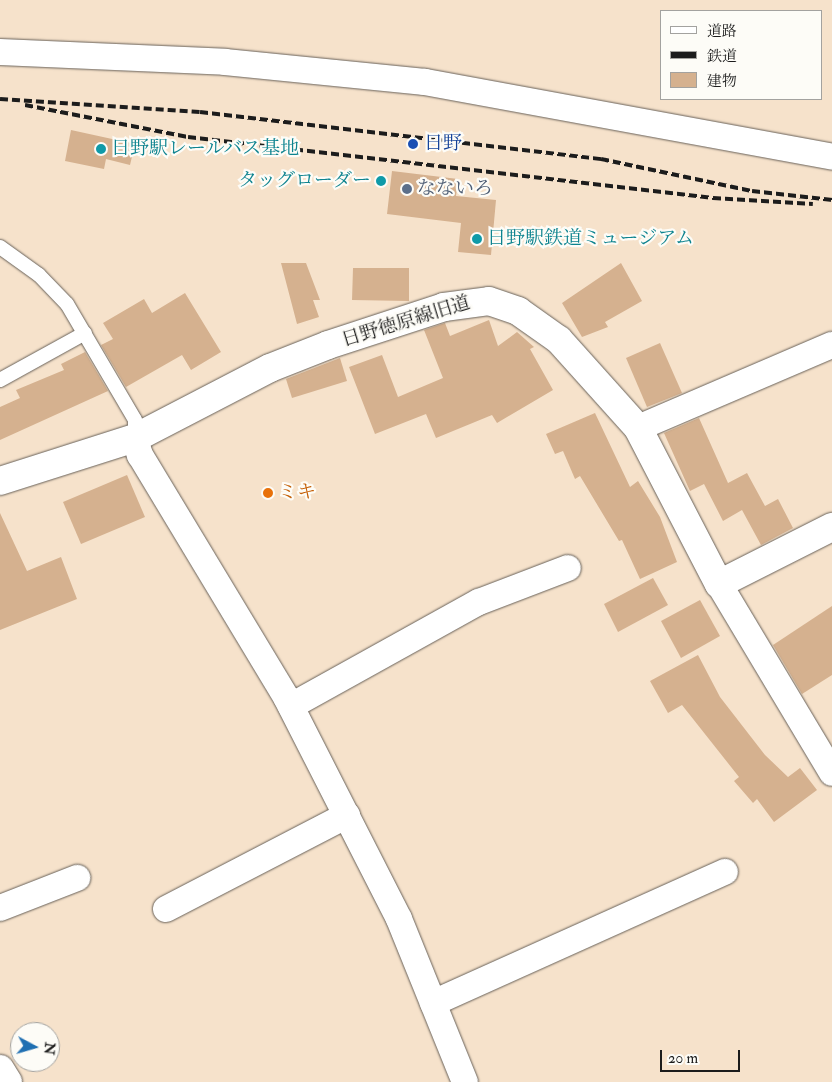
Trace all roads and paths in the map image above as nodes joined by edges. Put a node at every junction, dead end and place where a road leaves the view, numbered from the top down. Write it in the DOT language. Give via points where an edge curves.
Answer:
graph roads {
  1 [pos="0,52"];
  2 [pos="832,157"];
  3 [pos="0,248"];
  4 [pos="85,333"];
  5 [pos="832,345"];
  6 [pos="0,380"];
  7 [pos="638,428"];
  8 [pos="134,438"];
  9 [pos="0,481"];
  10 [pos="832,528"];
  11 [pos="568,568"];
  12 [pos="719,584"];
  13 [pos="291,706"];
  14 [pos="832,773"];
  15 [pos="346,815"];
  16 [pos="725,872"];
  17 [pos="77,878"];
  18 [pos="0,908"];
  19 [pos="166,909"];
  20 [pos="433,1002"];
  21 [pos="0,1069"];
  22 [pos="8,1082"];
  23 [pos="465,1082"];
  1 -- 2 [label="street" via="225,62 425,82"];
  3 -- 4 [label="lane" via="39,274 67,304"];
  4 -- 6 [label="lane"];
  4 -- 8 [label="lane" via="135,420"];
  5 -- 7 [label="street"];
  7 -- 8 [label="street, 日野徳原線旧道" via="558,340 503,304 474,300 270,368"];
  7 -- 12 [label="street, 日野徳原線旧道"];
  8 -- 9 [label="street, 日野徳原線旧道"];
  8 -- 13 [label="street" via="140,455"];
  10 -- 12 [label="street"];
  11 -- 13 [label="street" via="479,602"];
  12 -- 14 [label="street"];
  13 -- 15 [label="street"];
  15 -- 19 [label="street"];
  15 -- 20 [label="street" via="399,919"];
  16 -- 20 [label="street"];
  17 -- 18 [label="street"];
  20 -- 23 [label="street"];
  21 -- 22 [label="street"];
}
